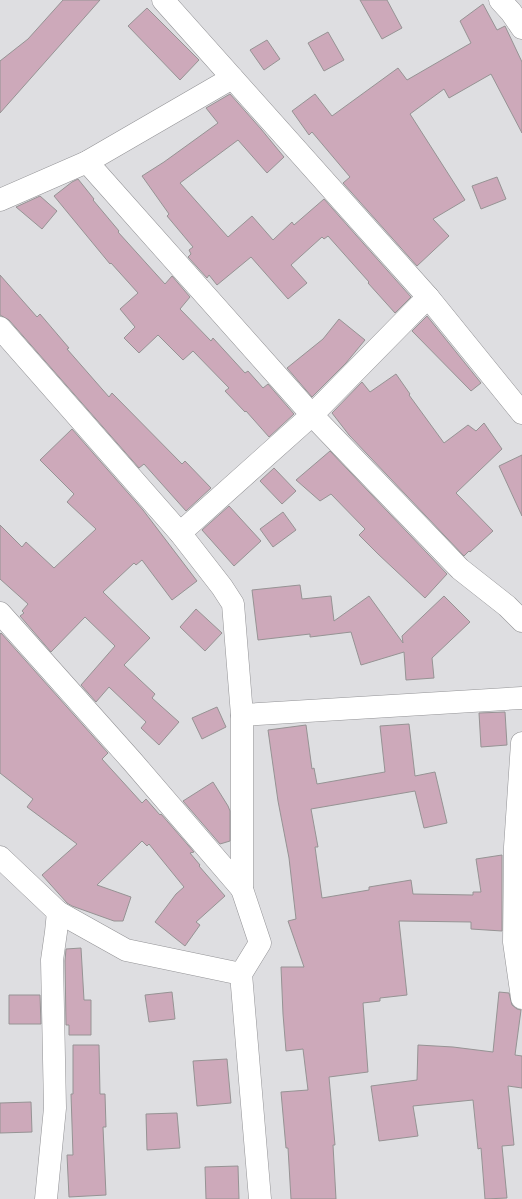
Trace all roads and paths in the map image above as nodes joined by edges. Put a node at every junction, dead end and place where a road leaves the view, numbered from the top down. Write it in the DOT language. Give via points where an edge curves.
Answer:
graph roads {
  1 [pos="163,0"];
  2 [pos="232,78"];
  3 [pos="87,162"];
  4 [pos="0,200"];
  5 [pos="428,297"];
  6 [pos="0,328"];
  7 [pos="522,413"];
  8 [pos="312,416"];
  9 [pos="180,533"];
  10 [pos="0,613"];
  11 [pos="522,621"];
  12 [pos="522,698"];
  13 [pos="242,715"];
  14 [pos="522,750"];
  15 [pos="0,857"];
  16 [pos="242,889"];
  17 [pos="58,912"];
  18 [pos="518,943"];
  19 [pos="241,974"];
  20 [pos="522,998"];
  21 [pos="46,1199"];
  22 [pos="260,1199"];
  1 -- 2 [label="street"];
  2 -- 3 [label="street"];
  2 -- 5 [label="street"];
  3 -- 4 [label="street"];
  3 -- 8 [label="street"];
  5 -- 7 [label="street"];
  5 -- 8 [label="street"];
  6 -- 9 [label="street"];
  8 -- 9 [label="street"];
  8 -- 11 [label="street" via="460,569"];
  9 -- 13 [label="street" via="233,604"];
  10 -- 16 [label="street"];
  12 -- 13 [label="street"];
  13 -- 16 [label="street"];
  14 -- 18 [label="street" via="515,847"];
  15 -- 17 [label="street"];
  16 -- 19 [label="street" via="260,943"];
  17 -- 19 [label="street" via="126,950"];
  17 -- 21 [label="street" via="52,960 55,1108"];
  18 -- 20 [label="street"];
  19 -- 22 [label="street"];
}
